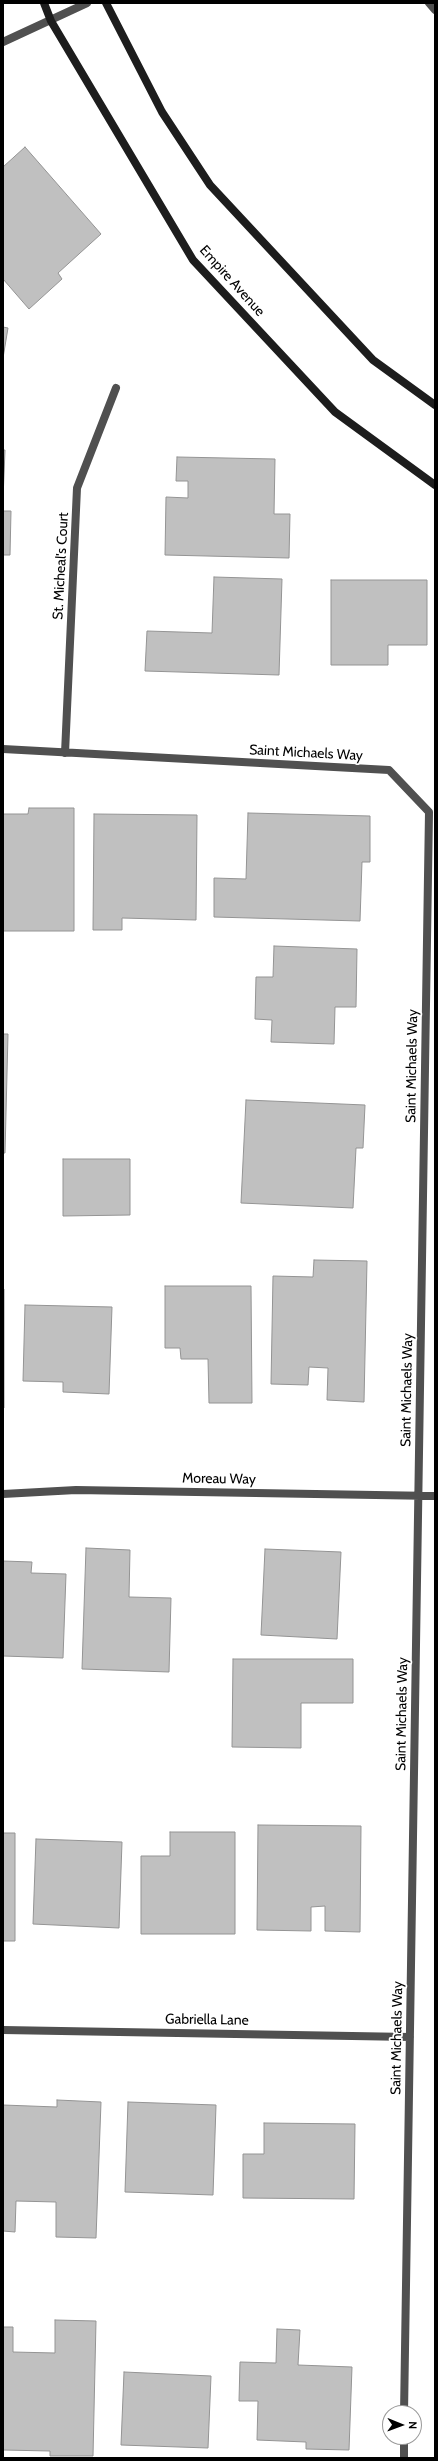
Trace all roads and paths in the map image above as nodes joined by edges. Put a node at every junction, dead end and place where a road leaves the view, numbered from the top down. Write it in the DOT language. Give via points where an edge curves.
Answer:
graph roads {
  1 [pos="44,3"];
  2 [pos="87,3"];
  3 [pos="106,3"];
  4 [pos="429,3"];
  5 [pos="435,10"];
  6 [pos="51,21"];
  7 [pos="3,42"];
  8 [pos="116,388"];
  9 [pos="435,405"];
  10 [pos="435,485"];
  11 [pos="3,749"];
  12 [pos="65,753"];
  13 [pos="426,1023"];
  14 [pos="435,1023"];
  15 [pos="3,1494"];
  16 [pos="418,1496"];
  17 [pos="435,1496"];
  18 [pos="3,2030"];
  19 [pos="410,2037"];
  20 [pos="404,2405"];
  21 [pos="404,2445"];
  22 [pos="404,2458"];
  1 -- 6 [label="street, Empire Avenue"];
  2 -- 6 [label="street"];
  3 -- 9 [label="street" via="162,112 210,185 373,360"];
  4 -- 5 [label="street"];
  6 -- 7 [label="street"];
  6 -- 10 [label="street, Empire Avenue" via="193,260 335,412"];
  8 -- 12 [label="street, St. Micheal's Court" via="77,488"];
  11 -- 12 [label="street, Saint Michaels Way"];
  12 -- 13 [label="street, Saint Michaels Way" via="389,770 429,812"];
  13 -- 14 [label="street"];
  13 -- 16 [label="street, Saint Michaels Way"];
  15 -- 16 [label="street, Moreau Way" via="76,1490"];
  16 -- 17 [label="street, Moreau Way"];
  16 -- 19 [label="street, Saint Michaels Way"];
  18 -- 19 [label="street, Gabriella Lane"];
  19 -- 20 [label="street, Saint Michaels Way"];
  21 -- 22 [label="street"];
}
